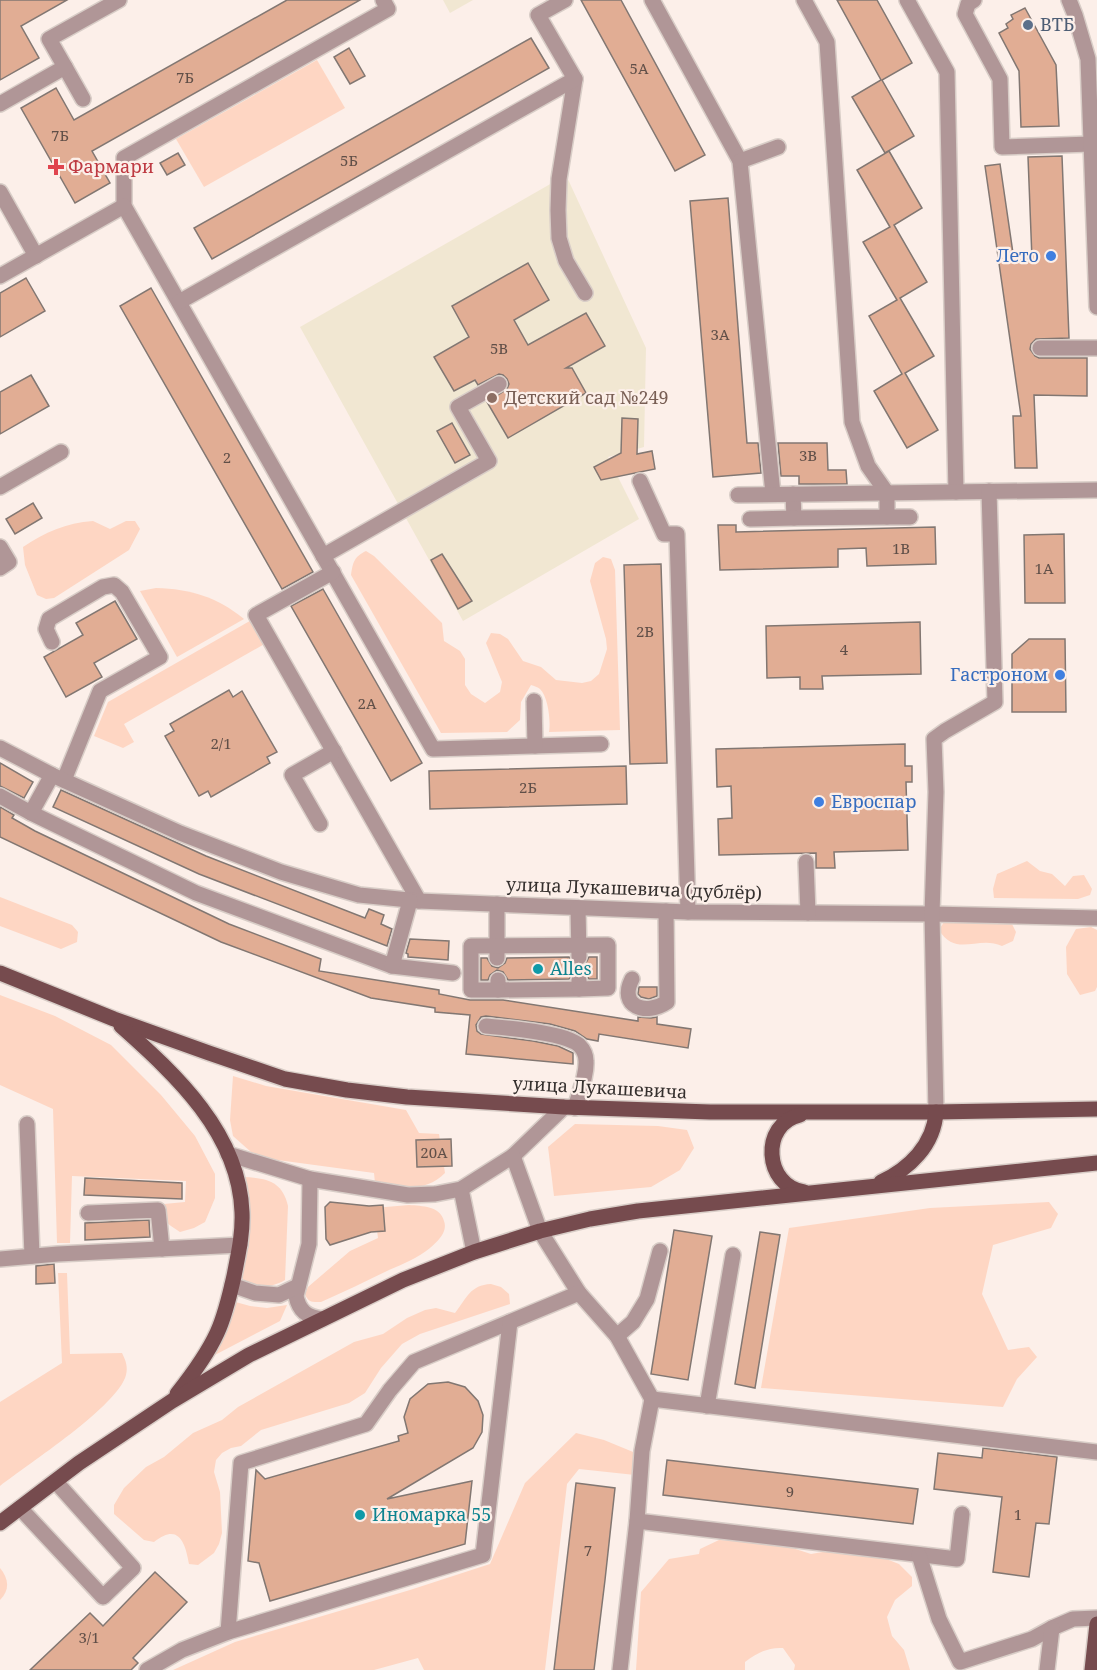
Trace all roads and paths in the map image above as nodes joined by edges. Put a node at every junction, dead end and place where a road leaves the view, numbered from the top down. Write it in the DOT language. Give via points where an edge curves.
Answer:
graph roads {
  1 [pos="119,0"];
  2 [pos="383,0"];
  3 [pos="565,0"];
  4 [pos="652,0"];
  5 [pos="804,0"];
  6 [pos="907,0"];
  7 [pos="974,0"];
  8 [pos="1069,0"];
  9 [pos="65,67"];
  10 [pos="574,79"];
  11 [pos="83,99"];
  12 [pos="0,104"];
  13 [pos="1094,123"];
  14 [pos="1091,144"];
  15 [pos="778,147"];
  16 [pos="741,161"];
  17 [pos="0,192"];
  18 [pos="124,206"];
  19 [pos="36,256"];
  20 [pos="0,276"];
  21 [pos="585,293"];
  22 [pos="179,302"];
  23 [pos="1097,307"];
  24 [pos="1040,348"];
  25 [pos="1097,348"];
  26 [pos="499,384"];
  27 [pos="61,452"];
  28 [pos="640,481"];
  29 [pos="0,487"];
  30 [pos="1097,490"];
  31 [pos="989,491"];
  32 [pos="956,492"];
  33 [pos="887,493"];
  34 [pos="773,494"];
  35 [pos="793,494"];
  36 [pos="738,495"];
  37 [pos="887,517"];
  38 [pos="910,517"];
  39 [pos="794,518"];
  40 [pos="750,519"];
  41 [pos="0,547"];
  42 [pos="323,556"];
  43 [pos="0,568"];
  44 [pos="333,572"];
  45 [pos="52,642"];
  46 [pos="534,701"];
  47 [pos="601,744"];
  48 [pos="535,746"];
  49 [pos="0,748"];
  50 [pos="334,752"];
  51 [pos="58,778"];
  52 [pos="0,796"];
  53 [pos="31,813"];
  54 [pos="320,824"];
  55 [pos="806,862"];
  56 [pos="415,901"];
  57 [pos="497,904"];
  58 [pos="578,908"];
  59 [pos="666,911"];
  60 [pos="688,912"];
  61 [pos="808,913"];
  62 [pos="932,914"];
  63 [pos="1097,918"];
  64 [pos="579,951"];
  65 [pos="497,952"];
  66 [pos="392,966"];
  67 [pos="0,972"];
  68 [pos="453,973"];
  69 [pos="632,979"];
  70 [pos="114,1019"];
  71 [pos="486,1026"];
  72 [pos="569,1107"];
  73 [pos="1097,1108"];
  74 [pos="809,1112"];
  75 [pos="936,1112"];
  76 [pos="27,1124"];
  77 [pos="228,1154"];
  78 [pos="513,1156"];
  79 [pos="1097,1163"];
  80 [pos="310,1179"];
  81 [pos="870,1186"];
  82 [pos="461,1189"];
  83 [pos="813,1193"];
  84 [pos="88,1213"];
  85 [pos="540,1231"];
  86 [pos="240,1245"];
  87 [pos="162,1249"];
  88 [pos="660,1251"];
  89 [pos="474,1252"];
  90 [pos="733,1255"];
  91 [pos="32,1256"];
  92 [pos="0,1259"];
  93 [pos="232,1285"];
  94 [pos="298,1286"];
  95 [pos="579,1293"];
  96 [pos="322,1319"];
  97 [pos="510,1322"];
  98 [pos="617,1336"];
  99 [pos="652,1399"];
  100 [pos="172,1401"];
  101 [pos="708,1406"];
  102 [pos="1097,1452"];
  103 [pos="56,1482"];
  104 [pos="20,1508"];
  105 [pos="962,1514"];
  106 [pos="637,1521"];
  107 [pos="0,1523"];
  108 [pos="920,1555"];
  109 [pos="1097,1618"];
  110 [pos="1097,1624"];
  111 [pos="1052,1628"];
  112 [pos="228,1632"];
  113 [pos="959,1666"];
  114 [pos="147,1670"];
  115 [pos="620,1670"];
  116 [pos="1047,1670"];
  117 [pos="1092,1670"];
  1 -- 9 [label="street" via="49,39"];
  2 -- 18 [label="street" via="388,9 124,158"];
  3 -- 10 [label="street" via="538,15"];
  4 -- 16 [label="street"];
  5 -- 33 [label="street" via="827,42 852,422 868,466"];
  6 -- 32 [label="street" via="947,72"];
  7 -- 14 [label="street" via="968,4 965,15 1000,78 1002,147"];
  8 -- 13 [label="street" via="1088,58"];
  9 -- 11 [label="street"];
  9 -- 12 [label="street"];
  10 -- 21 [label="street" via="559,179 559,238 566,261"];
  10 -- 22 [label="street"];
  13 -- 14 [label="street"];
  14 -- 23 [label="street"];
  15 -- 16 [label="street"];
  16 -- 34 [label="street"];
  17 -- 19 [label="street"];
  18 -- 19 [label="street"];
  18 -- 22 [label="street"];
  19 -- 20 [label="street"];
  22 -- 42 [label="street"];
  24 -- 25 [label="street"];
  26 -- 42 [label="street" via="458,407 489,461"];
  27 -- 29 [label="street"];
  28 -- 60 [label="street" via="664,534 677,534"];
  30 -- 31 [label="street"];
  31 -- 32 [label="street"];
  31 -- 62 [label="street" via="995,702 934,740"];
  32 -- 33 [label="street"];
  33 -- 35 [label="street"];
  33 -- 37 [label="street"];
  34 -- 35 [label="street"];
  34 -- 36 [label="street"];
  35 -- 39 [label="street"];
  37 -- 38 [label="street"];
  37 -- 39 [label="street"];
  39 -- 40 [label="street"];
  41 -- 43 [label="street" via="9,562"];
  42 -- 44 [label="street"];
  44 -- 48 [label="street" via="433,749"];
  44 -- 50 [label="street" via="256,615"];
  45 -- 51 [label="street" via="46,629 49,618 103,587 114,585 160,657 100,691"];
  46 -- 48 [label="street"];
  47 -- 48 [label="street"];
  49 -- 51 [label="street, улица Лукашевича (дублёр)"];
  50 -- 54 [label="street" via="292,775"];
  50 -- 56 [label="street"];
  51 -- 53 [label="street"];
  51 -- 56 [label="street, улица Лукашевича (дублёр)" via="180,833 292,876 359,895"];
  52 -- 53 [label="street"];
  53 -- 66 [label="street" via="196,893"];
  55 -- 61 [label="street"];
  56 -- 57 [label="street, улица Лукашевича (дублёр)"];
  56 -- 66 [label="street"];
  57 -- 58 [label="street, улица Лукашевича (дублёр)"];
  57 -- 65 [label="street"];
  58 -- 59 [label="street, улица Лукашевича (дублёр)"];
  58 -- 64 [label="street"];
  59 -- 60 [label="street, улица Лукашевича (дублёр)"];
  59 -- 69 [label="street" via="667,1002 658,1008 637,1007 629,999 627,989"];
  60 -- 61 [label="street, улица Лукашевича (дублёр)"];
  61 -- 62 [label="street, улица Лукашевича (дублёр)"];
  62 -- 63 [label="street, улица Лукашевича (дублёр)"];
  62 -- 75 [label="street"];
  64 -- 65 [label="street"];
  64 -- 65 [label="street" via="608,945 608,988 579,984 498,985 471,990 471,946"];
  66 -- 68 [label="street"];
  67 -- 70 [label="main road, улица Лукашевича"];
  70 -- 72 [label="main road, улица Лукашевича" via="285,1079 407,1097"];
  70 -- 77 [label="main road" via="194,1097"];
  71 -- 72 [label="street" via="542,1033 578,1044 586,1060 584,1078"];
  72 -- 74 [label="main road, улица Лукашевича"];
  72 -- 78 [label="street"];
  73 -- 75 [label="main road, улица Лукашевича"];
  74 -- 75 [label="main road, улица Лукашевича"];
  74 -- 83 [label="main road" via="781,1125 771,1154 774,1170 784,1182 797,1191"];
  75 -- 81 [label="main road" via="928,1140 914,1160"];
  76 -- 91 [label="street"];
  77 -- 80 [label="street"];
  77 -- 86 [label="main road" via="242,1212"];
  78 -- 82 [label="street"];
  78 -- 85 [label="street"];
  79 -- 81 [label="main road"];
  80 -- 82 [label="street" via="408,1195"];
  80 -- 94 [label="street" via="309,1244"];
  81 -- 83 [label="main road"];
  82 -- 89 [label="street"];
  83 -- 85 [label="main road" via="638,1211"];
  84 -- 87 [label="street" via="158,1210"];
  85 -- 89 [label="main road"];
  85 -- 95 [label="street"];
  86 -- 87 [label="street"];
  86 -- 93 [label="main road"];
  87 -- 91 [label="street"];
  88 -- 98 [label="street" via="647,1299 633,1322"];
  89 -- 96 [label="main road" via="403,1280"];
  90 -- 101 [label="street"];
  91 -- 92 [label="street"];
  93 -- 94 [label="street" via="255,1293 279,1295"];
  93 -- 100 [label="main road" via="218,1332 198,1368"];
  94 -- 96 [label="street" via="298,1304 311,1318"];
  95 -- 97 [label="street"];
  95 -- 98 [label="street"];
  96 -- 100 [label="main road" via="249,1355"];
  97 -- 112 [label="street" via="414,1362 366,1424 241,1463"];
  97 -- 112 [label="street" via="483,1555"];
  98 -- 99 [label="street"];
  99 -- 101 [label="street"];
  99 -- 106 [label="street" via="642,1451"];
  100 -- 103 [label="main road"];
  101 -- 102 [label="street"];
  103 -- 104 [label="main road"];
  103 -- 104 [label="street" via="133,1568 103,1597"];
  104 -- 107 [label="main road"];
  105 -- 108 [label="street" via="957,1559"];
  106 -- 108 [label="street"];
  106 -- 115 [label="street"];
  108 -- 113 [label="street" via="939,1619"];
  109 -- 111 [label="street" via="1073,1619"];
  110 -- 117 [label="main road"];
  111 -- 113 [label="street"];
  111 -- 116 [label="street"];
  112 -- 114 [label="street" via="182,1650"];
}
